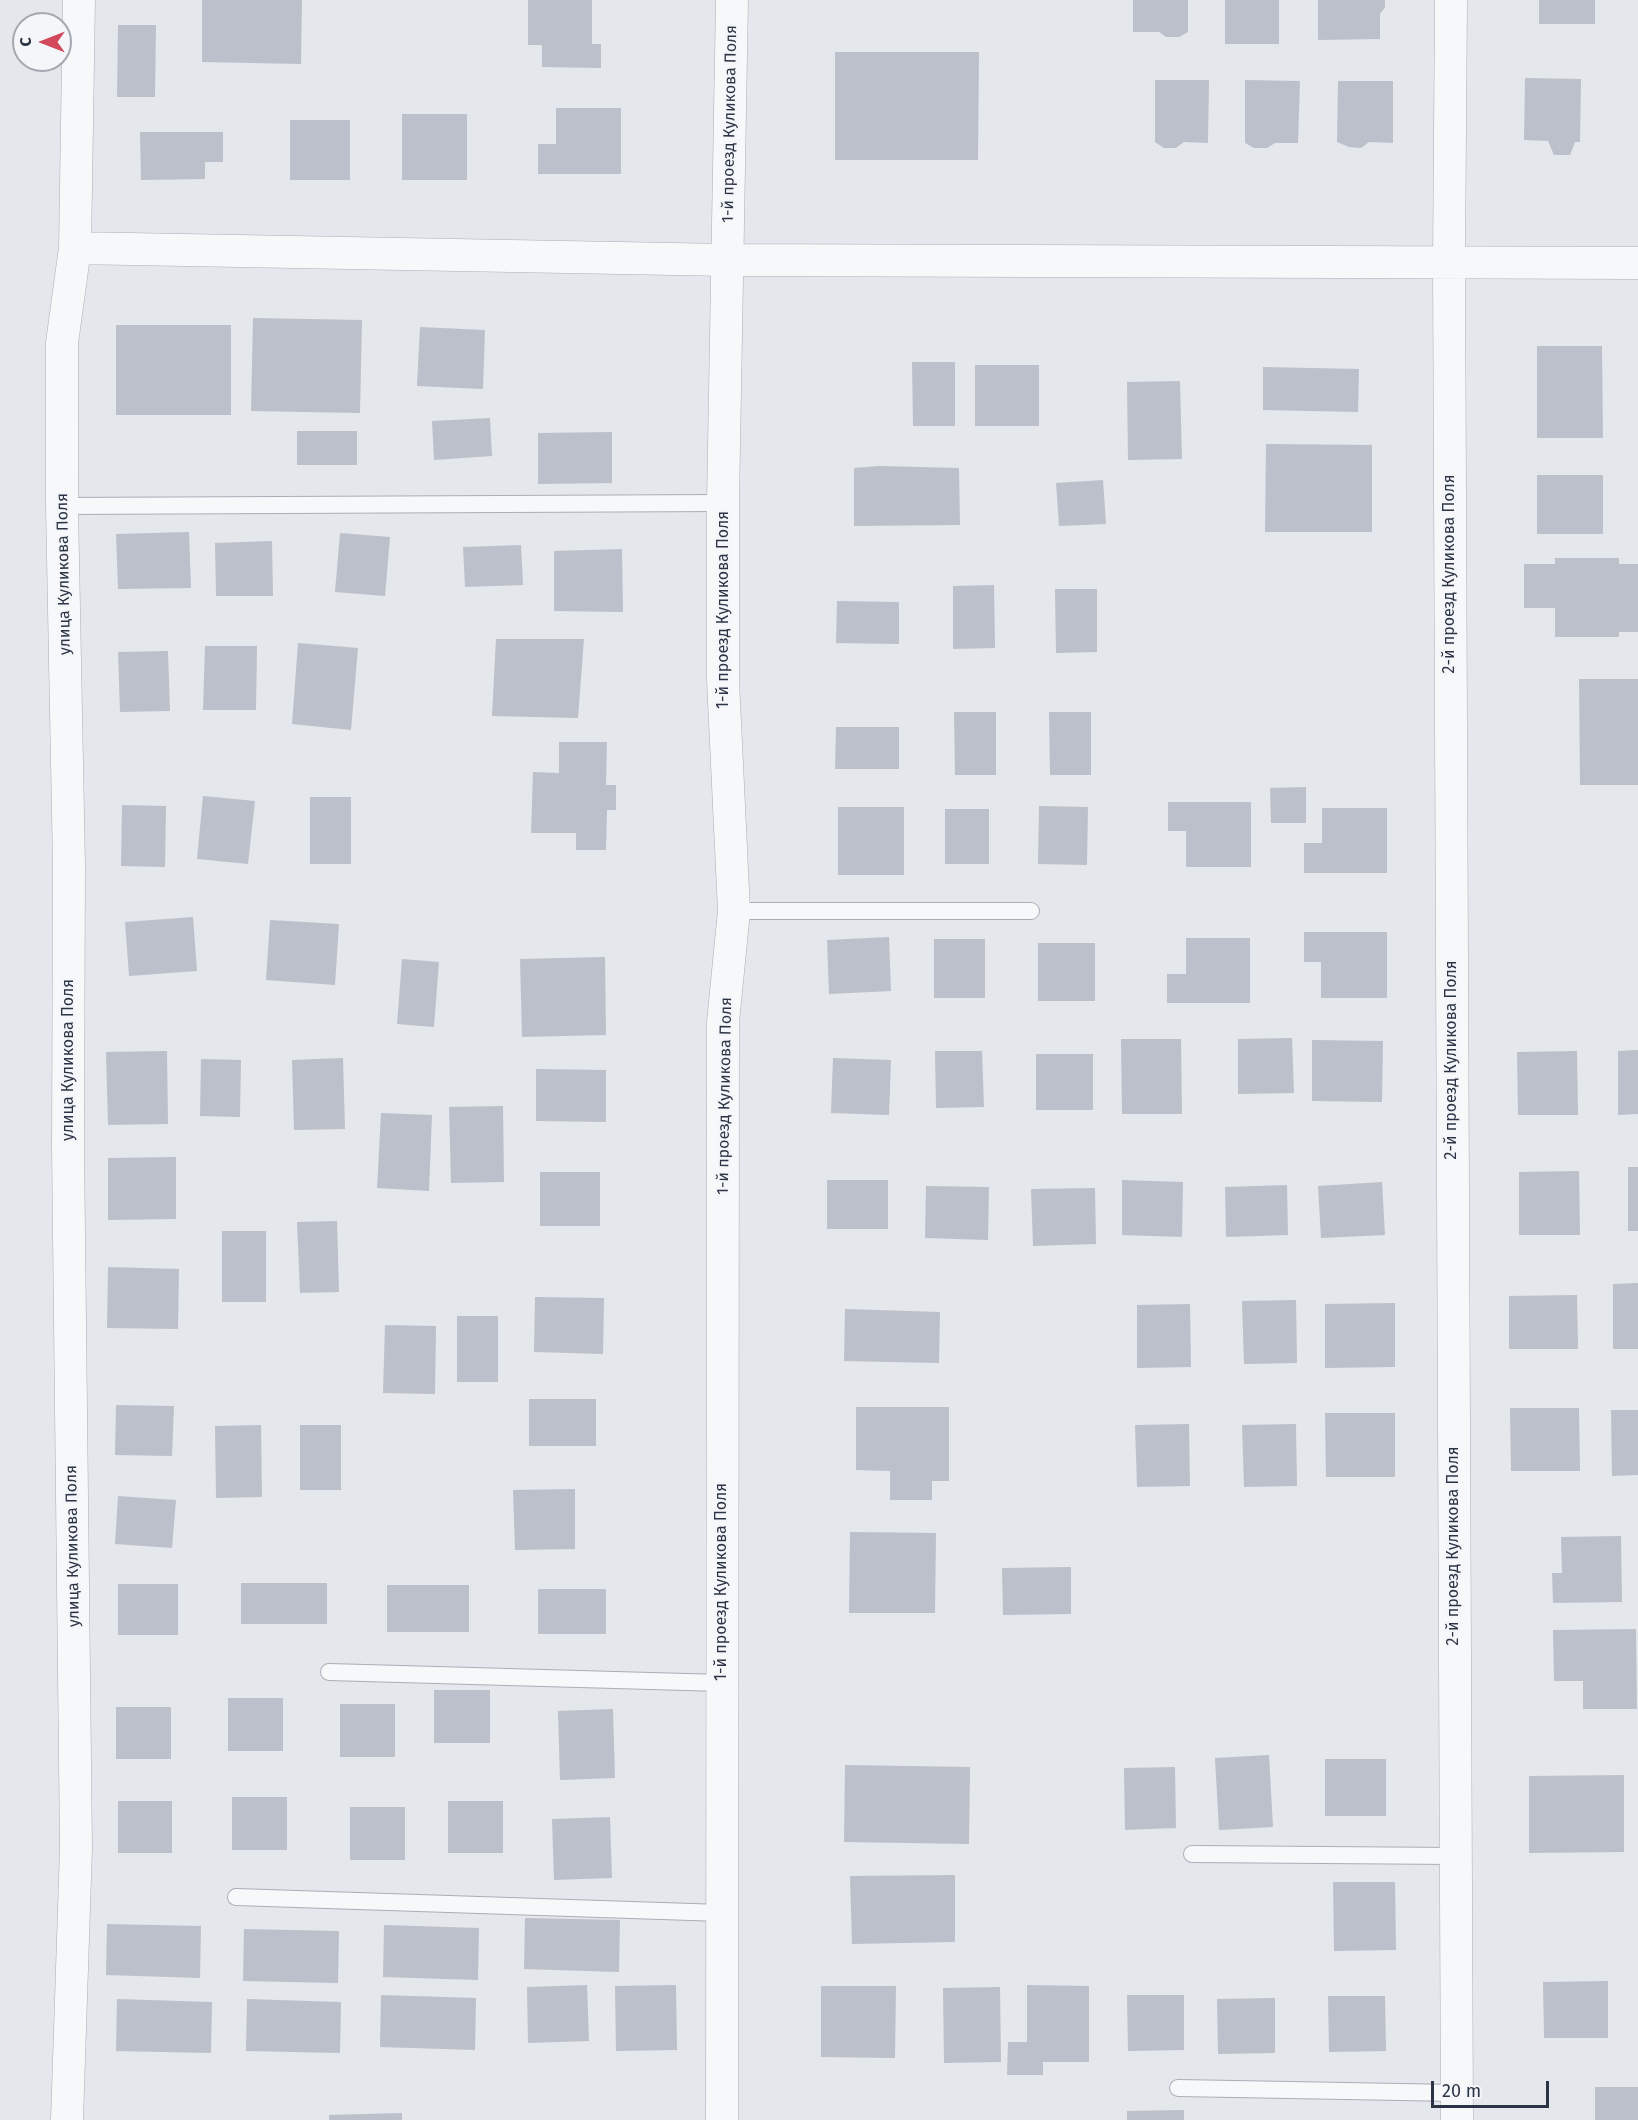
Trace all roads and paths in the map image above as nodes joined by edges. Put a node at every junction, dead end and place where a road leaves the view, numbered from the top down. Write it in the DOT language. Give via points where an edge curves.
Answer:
graph roads {
  1 [pos="79,0"];
  2 [pos="732,0"];
  3 [pos="1451,0"];
  4 [pos="75,248"];
  5 [pos="728,260"];
  6 [pos="1449,262"];
  7 [pos="1638,263"];
  8 [pos="723,503"];
  9 [pos="62,506"];
  10 [pos="734,911"];
  11 [pos="1031,911"];
  12 [pos="329,1672"];
  13 [pos="723,1683"];
  14 [pos="1191,1854"];
  15 [pos="1455,1856"];
  16 [pos="236,1897"];
  17 [pos="722,1913"];
  18 [pos="1178,2088"];
  19 [pos="1457,2107"];
  20 [pos="67,2120"];
  21 [pos="722,2120"];
  1 -- 4 [label="street, улица Куликова Поля"];
  2 -- 5 [label="street, 1-й проезд Куликова Поля"];
  3 -- 6 [label="street, 2-й проезд Куликова Поля"];
  4 -- 5 [label="street"];
  4 -- 9 [label="street, улица Куликова Поля" via="62,343"];
  5 -- 6 [label="street"];
  5 -- 8 [label="street, 1-й проезд Куликова Поля"];
  6 -- 7 [label="street"];
  6 -- 15 [label="street, 2-й проезд Куликова Поля"];
  8 -- 9 [label="lane"];
  8 -- 10 [label="street, 1-й проезд Куликова Поля" via="723,680"];
  9 -- 20 [label="street, улица Куликова Поля" via="69,866 76,1848"];
  10 -- 11 [label="lane"];
  10 -- 13 [label="street, 1-й проезд Куликова Поля" via="723,1022"];
  12 -- 13 [label="lane"];
  13 -- 17 [label="street, 1-й проезд Куликова Поля"];
  14 -- 15 [label="lane"];
  15 -- 19 [label="street, 2-й проезд Куликова Поля"];
  16 -- 17 [label="lane"];
  17 -- 21 [label="street, 1-й проезд Куликова Поля"];
  18 -- 19 [label="lane"];
}
